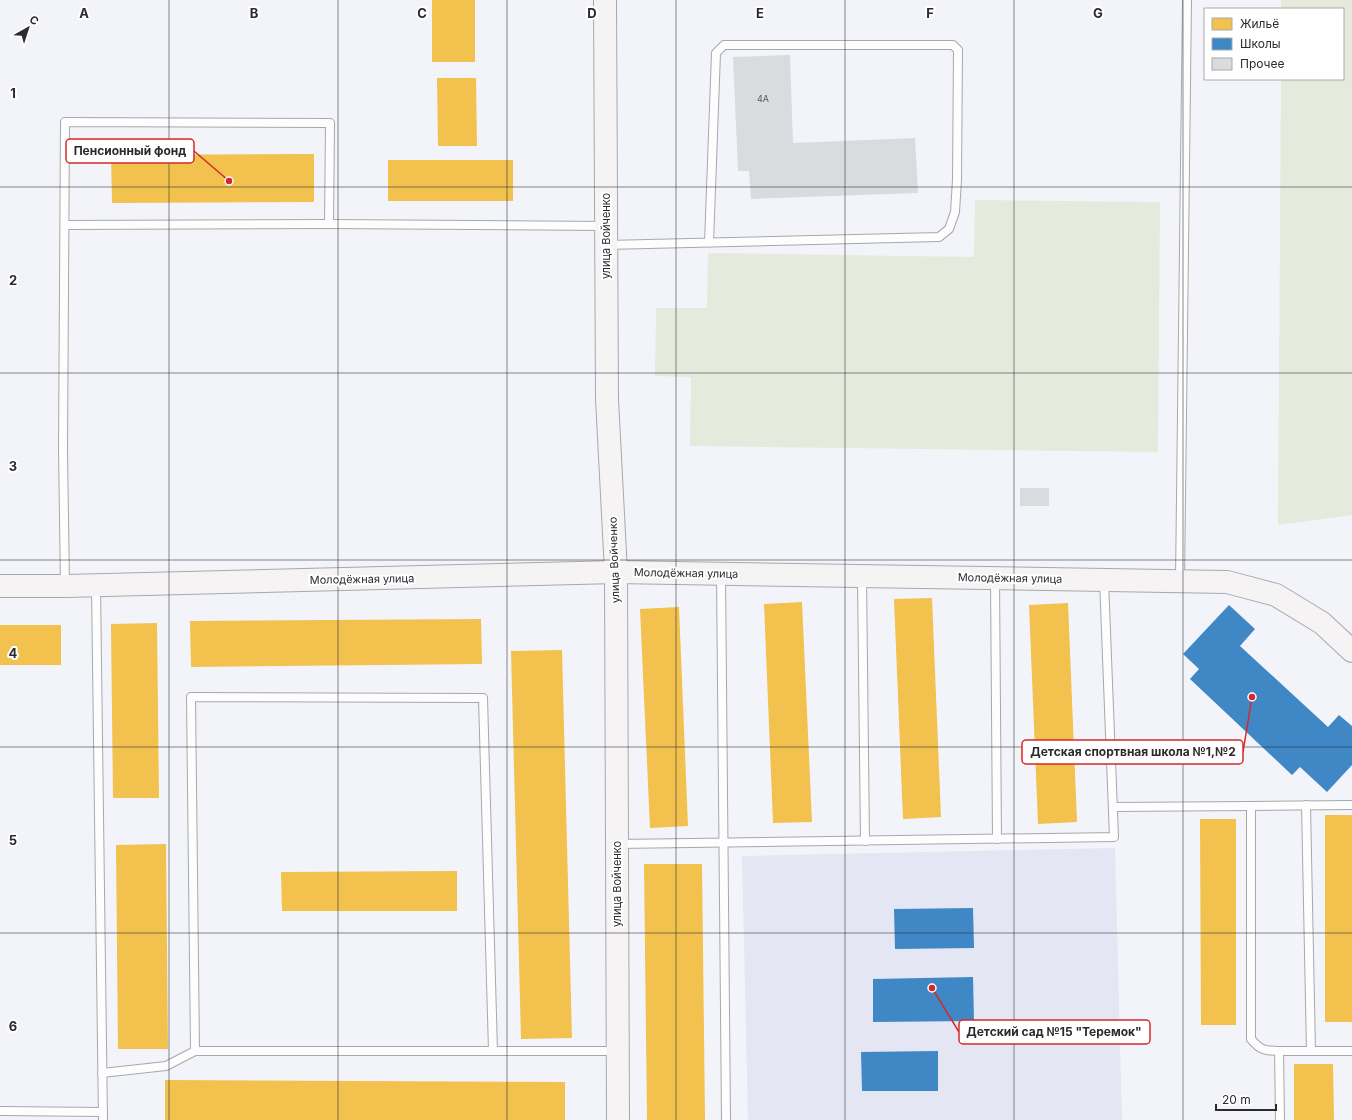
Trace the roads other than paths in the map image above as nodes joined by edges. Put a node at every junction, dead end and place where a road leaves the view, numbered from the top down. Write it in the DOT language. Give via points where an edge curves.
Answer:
graph roads {
  1 [pos="605,0"];
  2 [pos="1187,0"];
  3 [pos="329,224"];
  4 [pos="64,226"];
  5 [pos="606,236"];
  6 [pos="709,243"];
  7 [pos="616,572"];
  8 [pos="721,574"];
  9 [pos="862,576"];
  10 [pos="995,578"];
  11 [pos="1104,580"];
  12 [pos="1180,582"];
  13 [pos="96,585"];
  14 [pos="0,586"];
  15 [pos="65,586"];
  16 [pos="1352,651"];
  17 [pos="1306,805"];
  18 [pos="1352,805"];
  19 [pos="1251,806"];
  20 [pos="1113,808"];
  21 [pos="997,839"];
  22 [pos="865,841"];
  23 [pos="724,843"];
  24 [pos="617,844"];
  25 [pos="195,1051"];
  26 [pos="493,1051"];
  27 [pos="617,1051"];
  28 [pos="1279,1051"];
  29 [pos="1311,1051"];
  30 [pos="1352,1051"];
  31 [pos="102,1073"];
  32 [pos="0,1110"];
  33 [pos="103,1116"];
  34 [pos="618,1120"];
  35 [pos="726,1120"];
  36 [pos="1280,1120"];
  1 -- 5 [label="main road, улица Войченко"];
  2 -- 12 [label="lane"];
  3 -- 4 [label="lane"];
  3 -- 4 [label="lane" via="330,124 65,122"];
  3 -- 5 [label="lane"];
  4 -- 15 [label="lane"];
  5 -- 6 [label="lane"];
  5 -- 7 [label="main road, улица Войченко" via="607,399"];
  6 -- 6 [label="lane" via="939,237 949,229 955,212 958,50 952,45 724,45 716,53"];
  7 -- 8 [label="main road, Молодёжная улица"];
  7 -- 13 [label="main road, Молодёжная улица"];
  7 -- 24 [label="main road, улица Войченко"];
  8 -- 9 [label="main road, Молодёжная улица"];
  8 -- 23 [label="lane"];
  9 -- 10 [label="main road, Молодёжная улица"];
  9 -- 22 [label="lane"];
  10 -- 11 [label="main road, Молодёжная улица"];
  10 -- 21 [label="lane"];
  11 -- 12 [label="main road, Молодёжная улица"];
  11 -- 20 [label="lane"];
  12 -- 16 [label="main road, Молодёжная улица" via="1227,582 1276,595 1322,623"];
  13 -- 15 [label="main road, Молодёжная улица"];
  13 -- 31 [label="lane"];
  14 -- 15 [label="main road, Молодёжная улица"];
  17 -- 18 [label="lane"];
  17 -- 19 [label="lane"];
  17 -- 29 [label="lane"];
  19 -- 20 [label="lane"];
  19 -- 28 [label="lane" via="1251,1038 1256,1045 1266,1051"];
  20 -- 21 [label="lane" via="1114,837"];
  21 -- 22 [label="lane"];
  22 -- 23 [label="lane"];
  23 -- 24 [label="lane"];
  23 -- 35 [label="lane"];
  24 -- 27 [label="main road, улица Войченко"];
  25 -- 26 [label="lane"];
  25 -- 26 [label="lane" via="190,697 483,698"];
  25 -- 31 [label="lane" via="166,1066"];
  26 -- 27 [label="lane"];
  27 -- 34 [label="main road, улица Войченко"];
  28 -- 29 [label="lane"];
  28 -- 36 [label="lane"];
  29 -- 30 [label="lane"];
  31 -- 33 [label="lane"];
  32 -- 33 [label="lane"];
}
